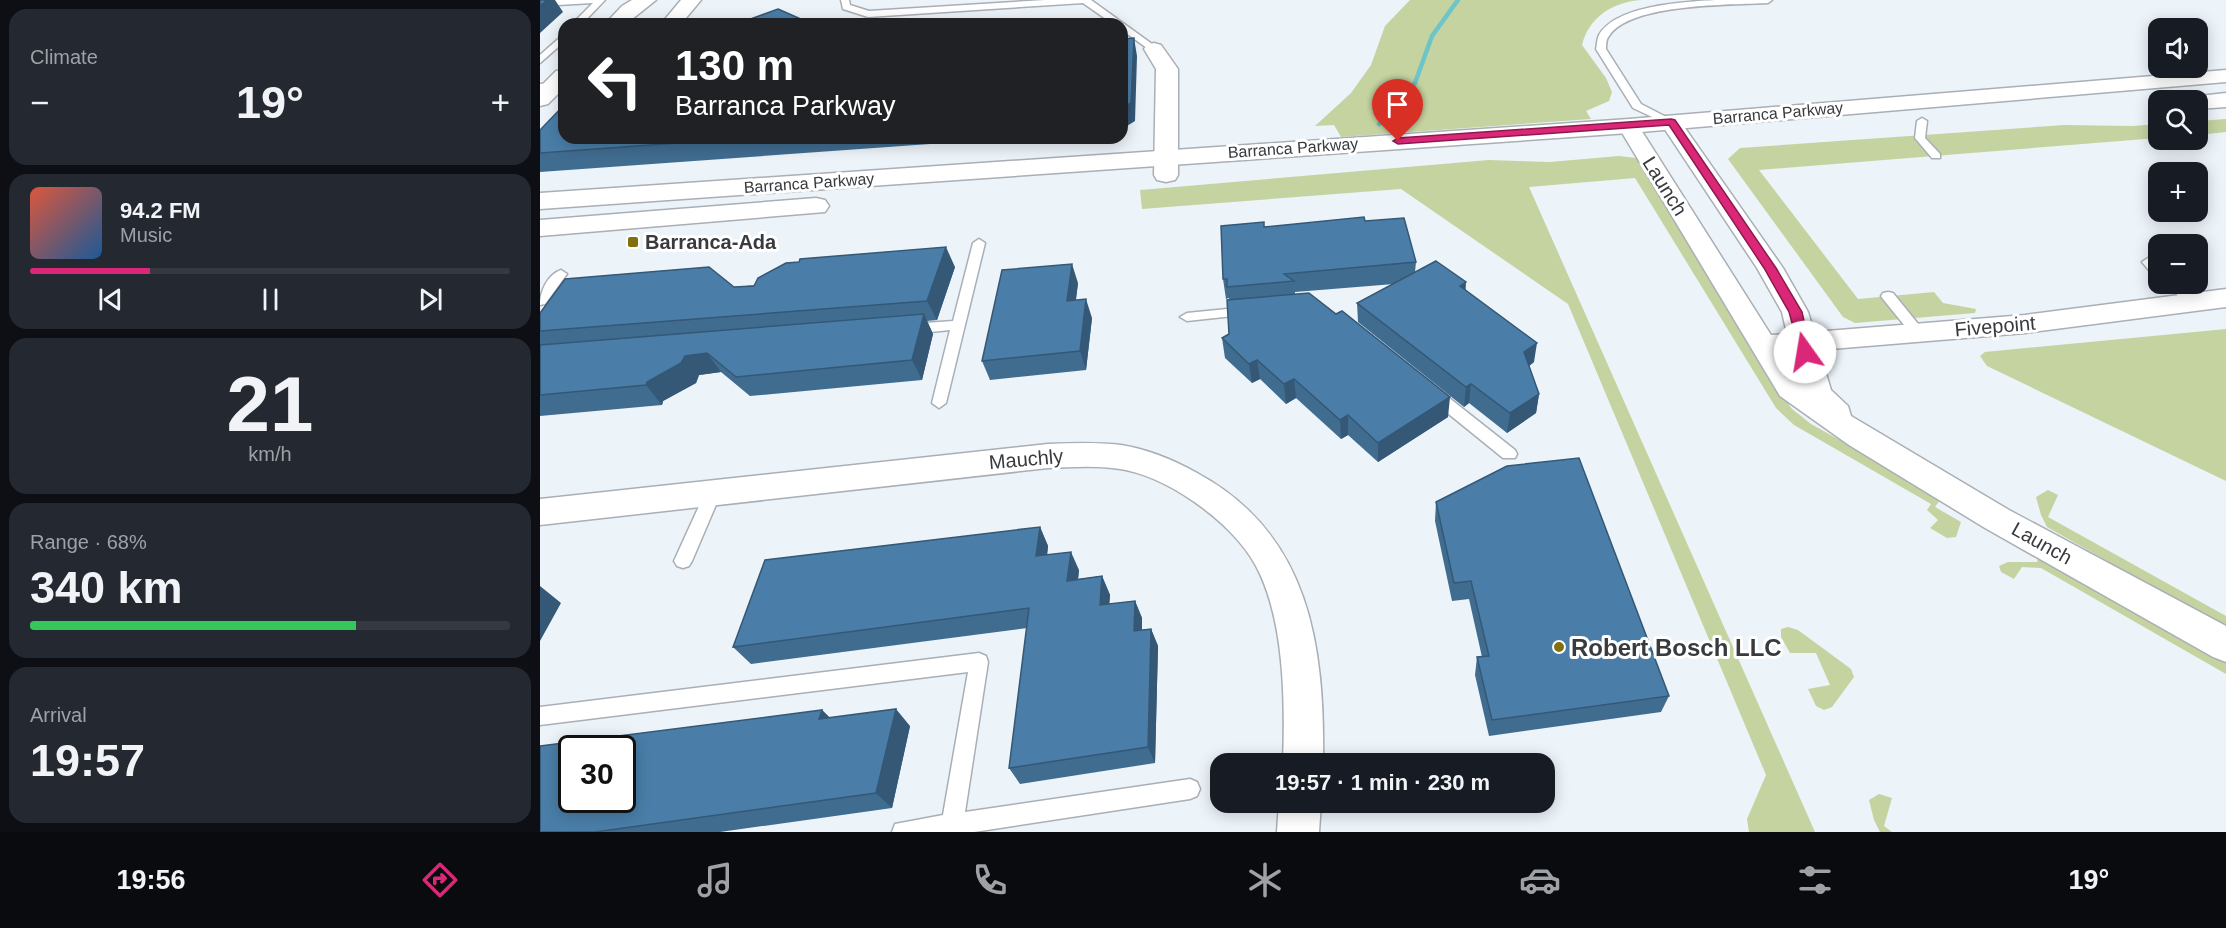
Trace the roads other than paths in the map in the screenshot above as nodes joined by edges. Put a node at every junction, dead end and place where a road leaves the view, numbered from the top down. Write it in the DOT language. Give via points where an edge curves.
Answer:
graph roads {
  1 [pos="594,0"];
  2 [pos="602,0"];
  3 [pos="646,0"];
  4 [pos="691,0"];
  5 [pos="846,0"];
  6 [pos="1085,0"];
  7 [pos="1768,0"];
  8 [pos="540,3"];
  9 [pos="583,18"];
  10 [pos="621,18"];
  11 [pos="676,18"];
  12 [pos="1111,18"];
  13 [pos="1128,32"];
  14 [pos="558,43"];
  15 [pos="1146,50"];
  16 [pos="540,60"];
  17 [pos="2226,76"];
  18 [pos="2226,100"];
  19 [pos="2208,101"];
  20 [pos="2100,108"];
  21 [pos="1922,121"];
  22 [pos="1635,125"];
  23 [pos="1677,131"];
  24 [pos="1936,156"];
  25 [pos="1167,166"];
  26 [pos="540,201"];
  27 [pos="540,228"];
  28 [pos="979,243"];
  29 [pos="561,274"];
  30 [pos="2184,294"];
  31 [pos="1888,296"];
  32 [pos="2226,298"];
  33 [pos="540,301"];
  34 [pos="2193,302"];
  35 [pos="1266,310"];
  36 [pos="1187,318"];
  37 [pos="959,325"];
  38 [pos="900,330"];
  39 [pos="1918,333"];
  40 [pos="1803,341"];
  41 [pos="1763,345"];
  42 [pos="1420,383"];
  43 [pos="939,403"];
  44 [pos="1860,437"];
  45 [pos="1509,454"];
  46 [pos="713,493"];
  47 [pos="540,512"];
  48 [pos="683,561"];
  49 [pos="2226,645"];
  50 [pos="540,716"];
  51 [pos="1303,753"];
  52 [pos="1190,789"];
  53 [pos="1299,813"];
  54 [pos="952,825"];
  55 [pos="903,832"];
  56 [pos="1298,832"];
  1 -- 8 [label="lane"];
  2 -- 9 [label="lane"];
  3 -- 10 [label="main road"];
  4 -- 11 [label="main road"];
  5 -- 6 [label="lane" via="846,8 868,14"];
  6 -- 12 [label="lane"];
  7 -- 22 [label="lane" via="1676,5 1636,13 1615,23 1603,36 1601,48"];
  13 -- 15 [label="lane"];
  14 -- 16 [label="lane"];
  15 -- 25 [label="main road" via="1167,69"];
  17 -- 23 [label="main road, Barranca Parkway"];
  18 -- 19 [label="main road"];
  20 -- 21 [label="main road, Barranca Parkway"];
  21 -- 23 [label="main road, Barranca Parkway"];
  21 -- 24 [label="lane" via="1920,138"];
  22 -- 23 [label="main road, Barranca Parkway"];
  22 -- 23 [label="lane, Launch"];
  22 -- 25 [label="main road, Barranca Parkway"];
  22 -- 41 [label="street, Launch"];
  23 -- 40 [label="street, Launch" via="1770,268 1796,312"];
  25 -- 26 [label="main road, Barranca Parkway"];
  25 -- 27 [label="main road, Barranca Parkway"];
  28 -- 37 [label="lane"];
  29 -- 33 [label="lane"];
  30 -- 34 [label="lane"];
  31 -- 39 [label="lane"];
  32 -- 34 [label="street, Fivepoint"];
  34 -- 39 [label="street, Fivepoint" via="2025,324"];
  35 -- 36 [label="lane"];
  37 -- 38 [label="lane"];
  37 -- 43 [label="lane"];
  39 -- 40 [label="street, Fivepoint"];
  40 -- 41 [label="street, Fivepoint"];
  40 -- 44 [label="street, Launch" via="1818,395"];
  41 -- 44 [label="street, Launch" via="1790,389"];
  42 -- 45 [label="lane"];
  44 -- 49 [label="street, Launch" via="1997,519"];
  46 -- 47 [label="street, Mauchly"];
  46 -- 48 [label="lane"];
  46 -- 51 [label="street, Mauchly" via="1048,456 1124,457 1162,470 1199,488 1225,507 1264,550 1278,574 1295,639"];
  50 -- 54 [label="lane" via="980,662"];
  52 -- 54 [label="lane"];
  53 -- 56 [label="street"];
  54 -- 55 [label="lane"];
}
